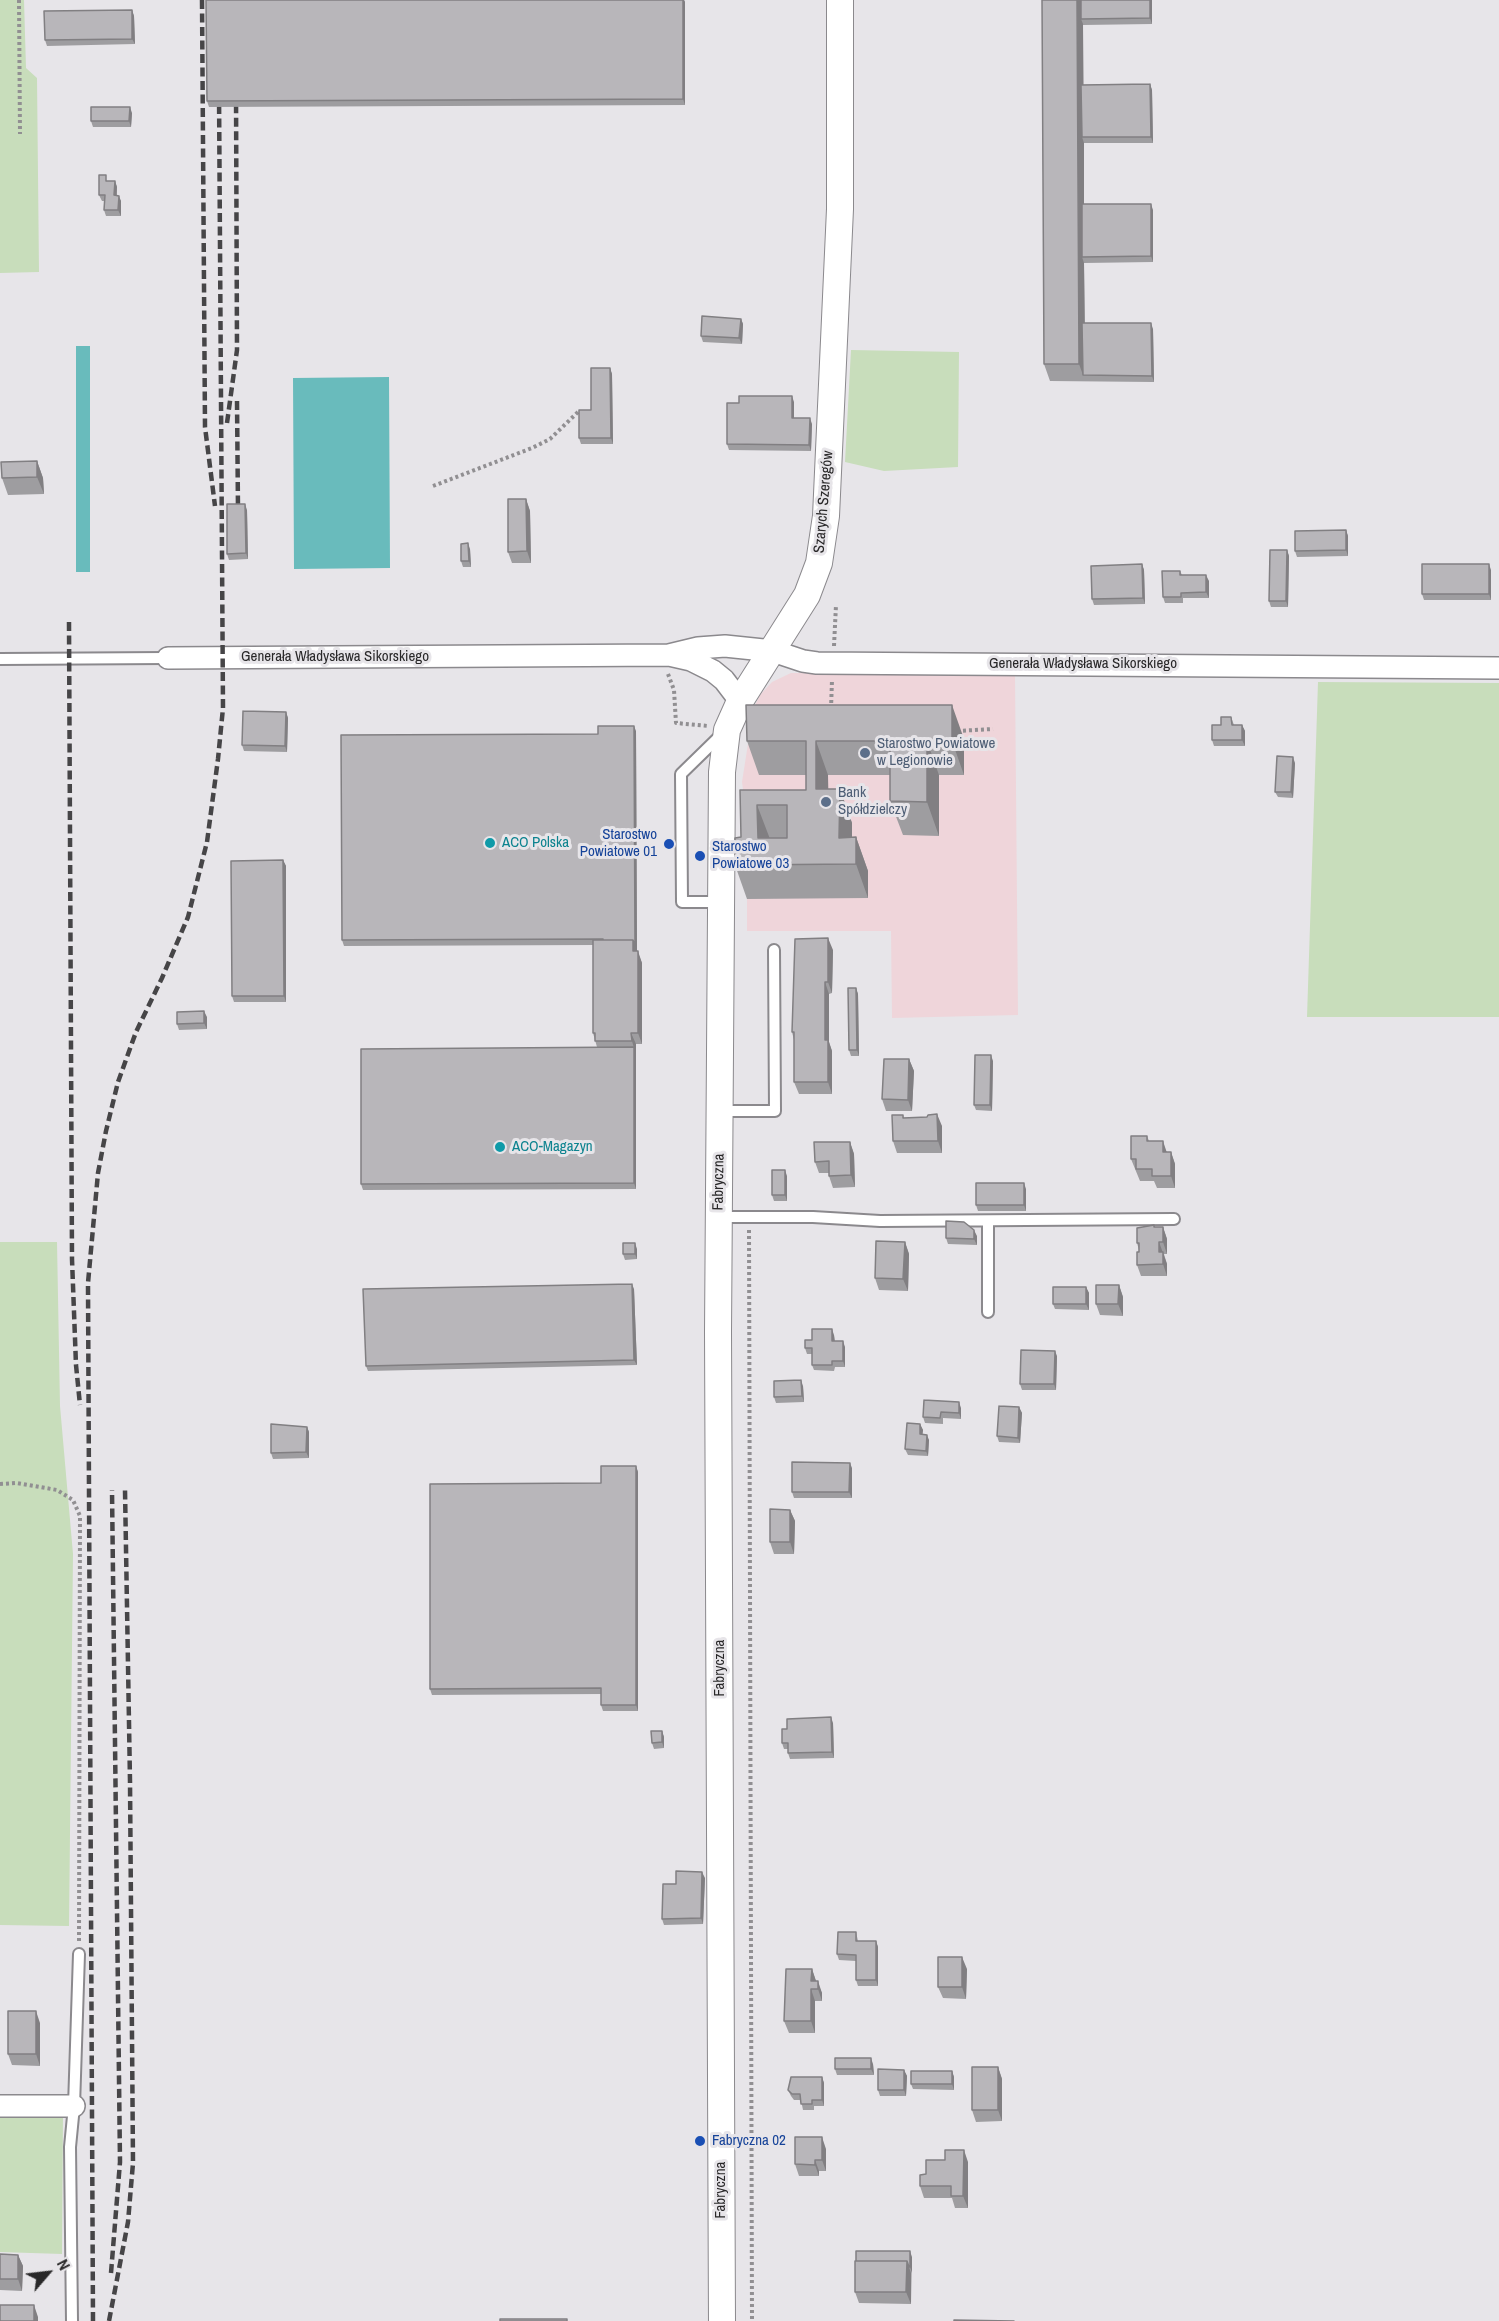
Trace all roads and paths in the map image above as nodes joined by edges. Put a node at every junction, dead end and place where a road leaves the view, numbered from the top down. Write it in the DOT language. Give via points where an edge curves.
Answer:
graph roads {
  1 [pos="19,0"];
  2 [pos="840,0"];
  3 [pos="20,134"];
  4 [pos="579,411"];
  5 [pos="433,486"];
  6 [pos="773,651"];
  7 [pos="168,658"];
  8 [pos="0,659"];
  9 [pos="720,661"];
  10 [pos="665,662"];
  11 [pos="1499,668"];
  12 [pos="740,700"];
  13 [pos="719,728"];
  14 [pos="993,729"];
  15 [pos="954,731"];
  16 [pos="722,902"];
  17 [pos="774,950"];
  18 [pos="721,1015"];
  19 [pos="720,1111"];
  20 [pos="718,1217"];
  21 [pos="748,1218"];
  22 [pos="1174,1219"];
  23 [pos="988,1221"];
  24 [pos="988,1312"];
  25 [pos="0,1484"];
  26 [pos="79,1954"];
  27 [pos="0,2106"];
  28 [pos="74,2106"];
  29 [pos="72,2321"];
  30 [pos="722,2321"];
  31 [pos="752,2321"];
  1 -- 3 [label="path"];
  2 -- 6 [label="street, Szarych Szeregów" via="840,209 826,516 819,563 807,595"];
  4 -- 5 [label="path" via="550,439"];
  6 -- 9 [label="street, Generała Władysława Sikorskiego"];
  6 -- 11 [label="street, Generała Władysława Sikorskiego" via="818,663"];
  6 -- 12 [label="street, Szarych Szeregów"];
  7 -- 8 [label="lane, Generała Władysława Sikorskiego"];
  7 -- 10 [label="street, Generała Władysława Sikorskiego"];
  9 -- 10 [label="street, Generała Władysława Sikorskiego"];
  9 -- 12 [label="street, Generała Władysława Sikorskiego"];
  10 -- 13 [label="path" via="674,690 675,723"];
  12 -- 13 [label="street, Szarych Szeregów"];
  13 -- 16 [label="street, Szarych Szeregów"];
  13 -- 16 [label="lane" via="681,774 682,902"];
  14 -- 15 [label="path"];
  16 -- 18 [label="street, Szarych Szeregów"];
  17 -- 19 [label="lane" via="775,1111"];
  18 -- 19 [label="street, Fabryczna"];
  19 -- 20 [label="street, Fabryczna"];
  20 -- 21 [label="lane"];
  20 -- 30 [label="street, Fabryczna"];
  21 -- 23 [label="lane"];
  21 -- 31 [label="path"];
  22 -- 23 [label="lane"];
  23 -- 24 [label="lane"];
  25 -- 26 [label="path" via="57,1490 73,1500 80,1516"];
  26 -- 28 [label="lane"];
  27 -- 28 [label="street"];
  28 -- 29 [label="lane" via="70,2147"];
}
